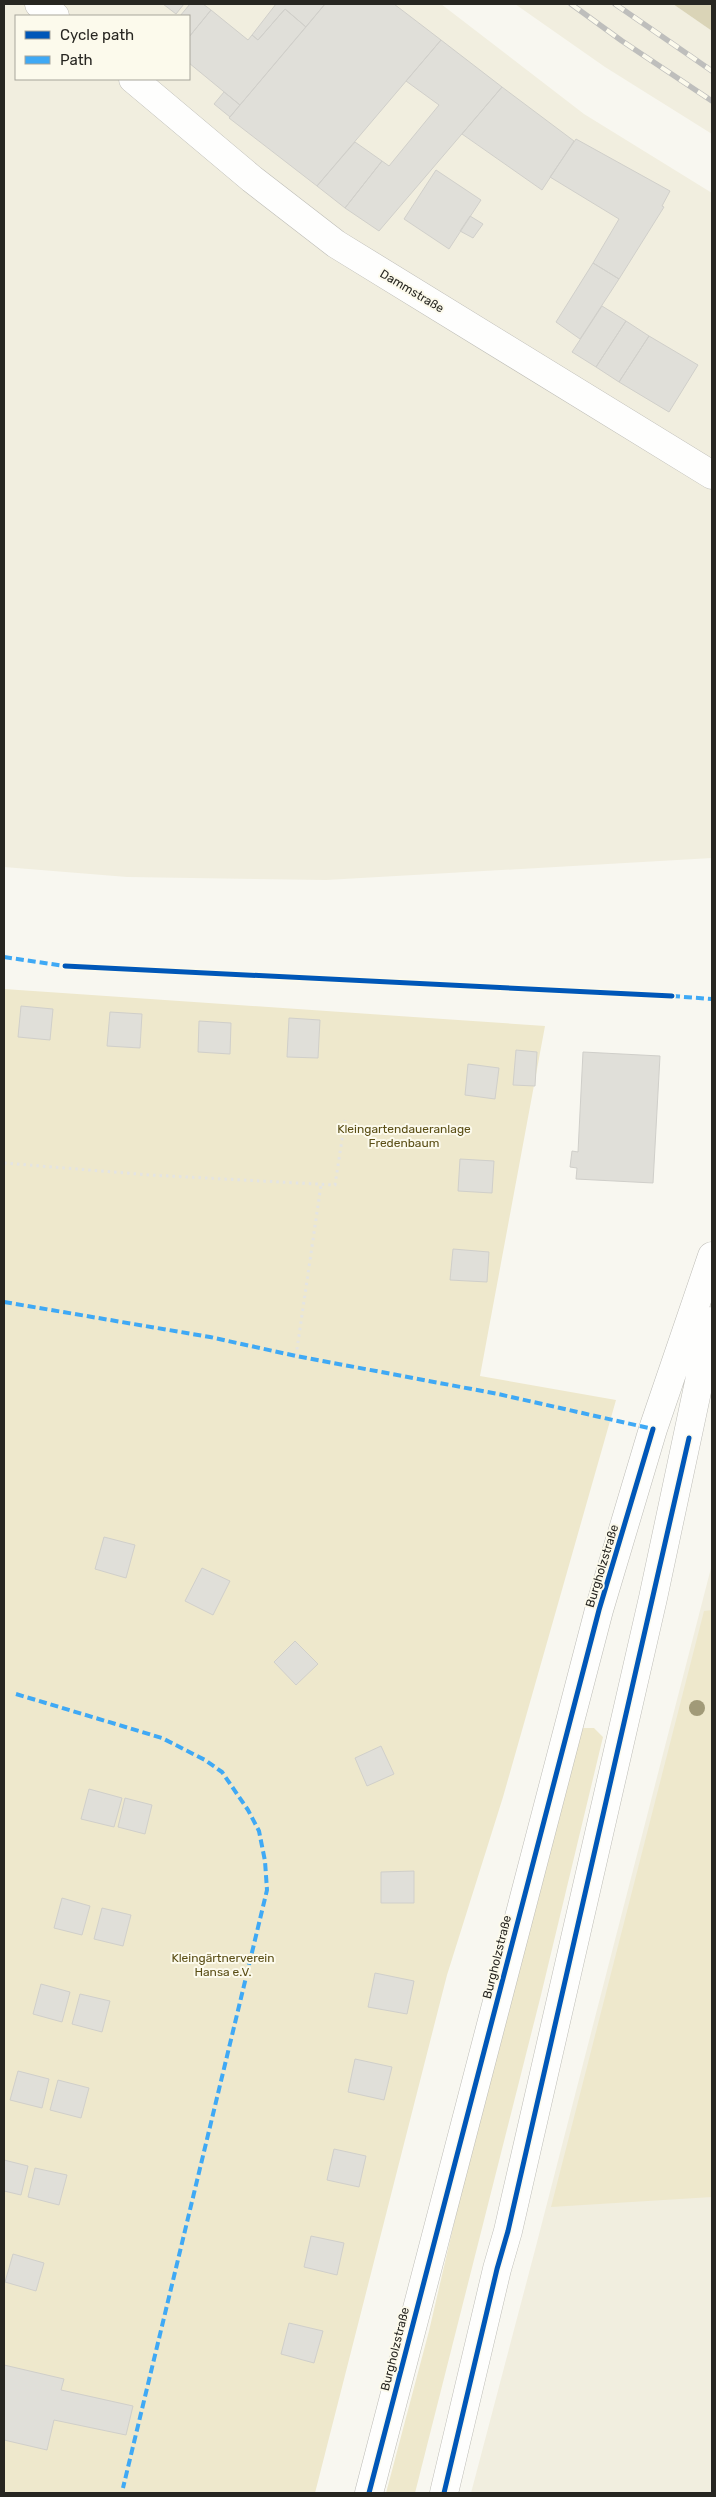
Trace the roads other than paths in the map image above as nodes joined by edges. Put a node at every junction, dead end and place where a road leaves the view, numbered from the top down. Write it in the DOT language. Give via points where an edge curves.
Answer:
graph roads {
  1 [pos="39,4"];
  2 [pos="54,15"];
  3 [pos="134,80"];
  4 [pos="712,474"];
  5 [pos="712,1256"];
  6 [pos="712,1321"];
  7 [pos="653,1429"];
  8 [pos="689,1438"];
  9 [pos="369,2493"];
  10 [pos="444,2493"];
  1 -- 2 [label="street"];
  3 -- 4 [label="street, Dammstraße" via="252,179 336,244"];
  5 -- 7 [label="street, Burgholzstraße"];
  6 -- 8 [label="street"];
  7 -- 8 [label="street"];
  7 -- 9 [label="street, Burgholzstraße" via="599,1610"];
  8 -- 10 [label="street" via="508,2231 496,2269"];
}
